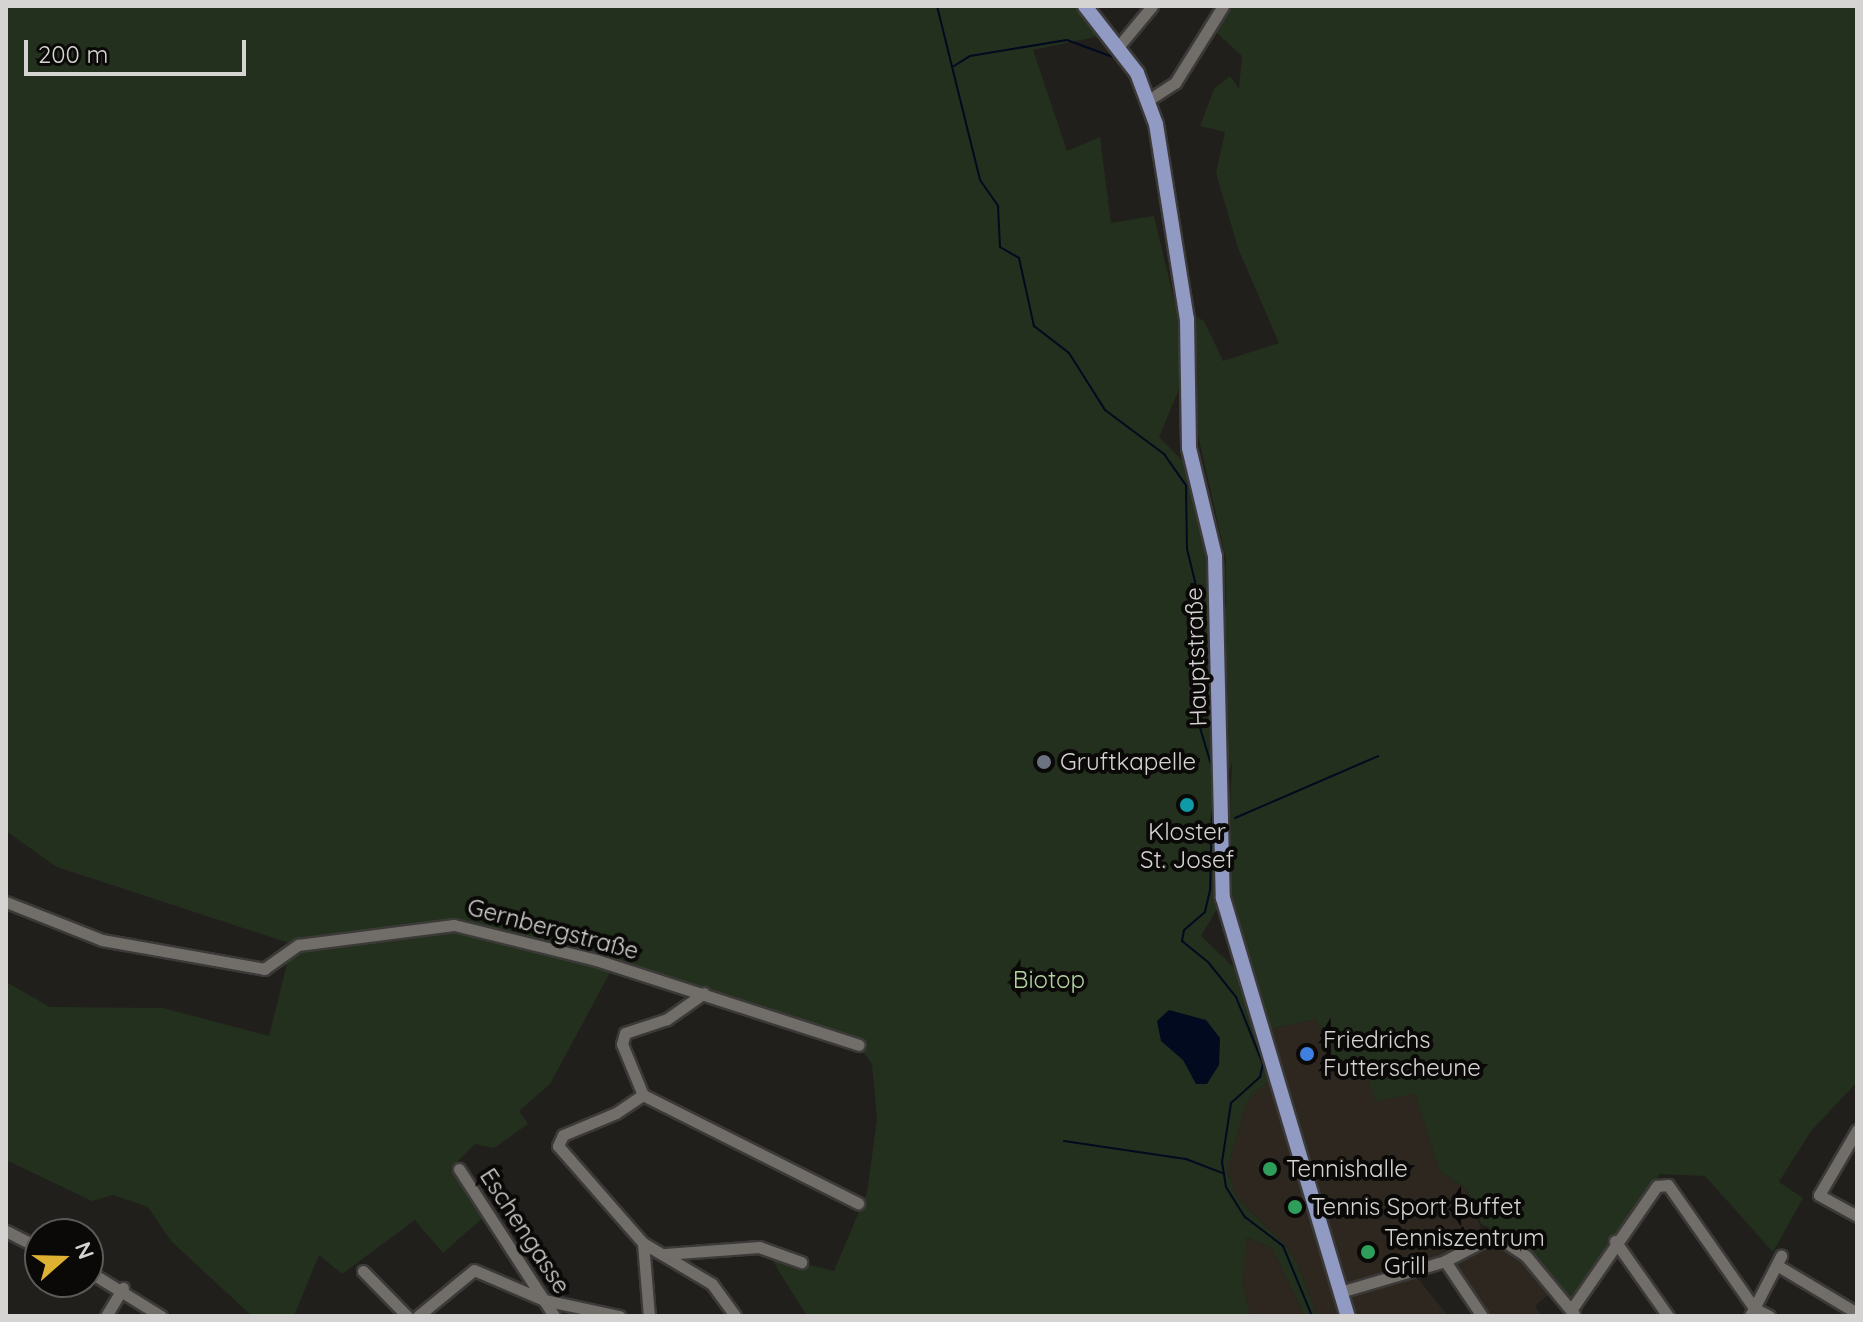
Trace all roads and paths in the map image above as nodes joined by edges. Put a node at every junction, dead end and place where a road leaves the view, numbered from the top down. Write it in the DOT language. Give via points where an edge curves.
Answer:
graph roads {
  1 [pos="1085,6"];
  2 [pos="1152,6"];
  3 [pos="1223,6"];
  4 [pos="1118,47"];
  5 [pos="1150,99"];
  6 [pos="6,902"];
  7 [pos="704,993"];
  8 [pos="859,1045"];
  9 [pos="643,1095"];
  10 [pos="1857,1130"];
  11 [pos="459,1169"];
  12 [pos="858,1203"];
  13 [pos="1857,1216"];
  14 [pos="6,1231"];
  15 [pos="24,1240"];
  16 [pos="1615,1241"];
  17 [pos="643,1243"];
  18 [pos="665,1254"];
  19 [pos="1445,1261"];
  20 [pos="801,1262"];
  21 [pos="363,1271"];
  22 [pos="104,1279"];
  23 [pos="123,1288"];
  24 [pos="1340,1292"];
  25 [pos="544,1300"];
  26 [pos="1752,1312"];
  27 [pos="1573,1313"];
  28 [pos="1857,1313"];
  29 [pos="106,1316"];
  30 [pos="161,1316"];
  31 [pos="407,1316"];
  32 [pos="418,1316"];
  33 [pos="554,1316"];
  34 [pos="619,1316"];
  35 [pos="649,1316"];
  36 [pos="735,1316"];
  37 [pos="1348,1316"];
  38 [pos="1482,1316"];
  39 [pos="1668,1316"];
  40 [pos="1769,1316"];
  1 -- 4 [label="main road, Hauptstraße"];
  2 -- 4 [label="street"];
  3 -- 5 [label="street" via="1175,83"];
  4 -- 5 [label="main road, Hauptstraße"];
  5 -- 24 [label="main road, Hauptstraße" via="1187,319 1189,448 1215,556 1223,898"];
  6 -- 7 [label="street, Gernbergstraße" via="102,940 264,969 298,945 454,925"];
  7 -- 8 [label="street, Gernbergstraße"];
  7 -- 9 [label="street" via="667,1019 623,1036"];
  9 -- 12 [label="street"];
  9 -- 17 [label="street" via="616,1113 563,1135 558,1146"];
  10 -- 13 [label="street" via="1819,1195"];
  11 -- 25 [label="street, Eschengasse"];
  14 -- 15 [label="street"];
  16 -- 26 [label="street" via="1657,1186 1668,1185"];
  16 -- 27 [label="street"];
  16 -- 39 [label="street"];
  17 -- 18 [label="street"];
  17 -- 35 [label="street"];
  18 -- 20 [label="street" via="759,1247"];
  18 -- 36 [label="street" via="712,1284"];
  19 -- 24 [label="street"];
  19 -- 27 [label="street" via="1486,1238 1504,1237"];
  19 -- 38 [label="street"];
  21 -- 31 [label="street"];
  22 -- 23 [label="street"];
  23 -- 29 [label="street"];
  23 -- 30 [label="street"];
  24 -- 37 [label="main road, Hauptstraße"];
  25 -- 32 [label="street" via="474,1270"];
  25 -- 33 [label="street, Eschengasse"];
  25 -- 34 [label="street"];
  26 -- 28 [label="street" via="1781,1262"];
  26 -- 40 [label="street"];
}
